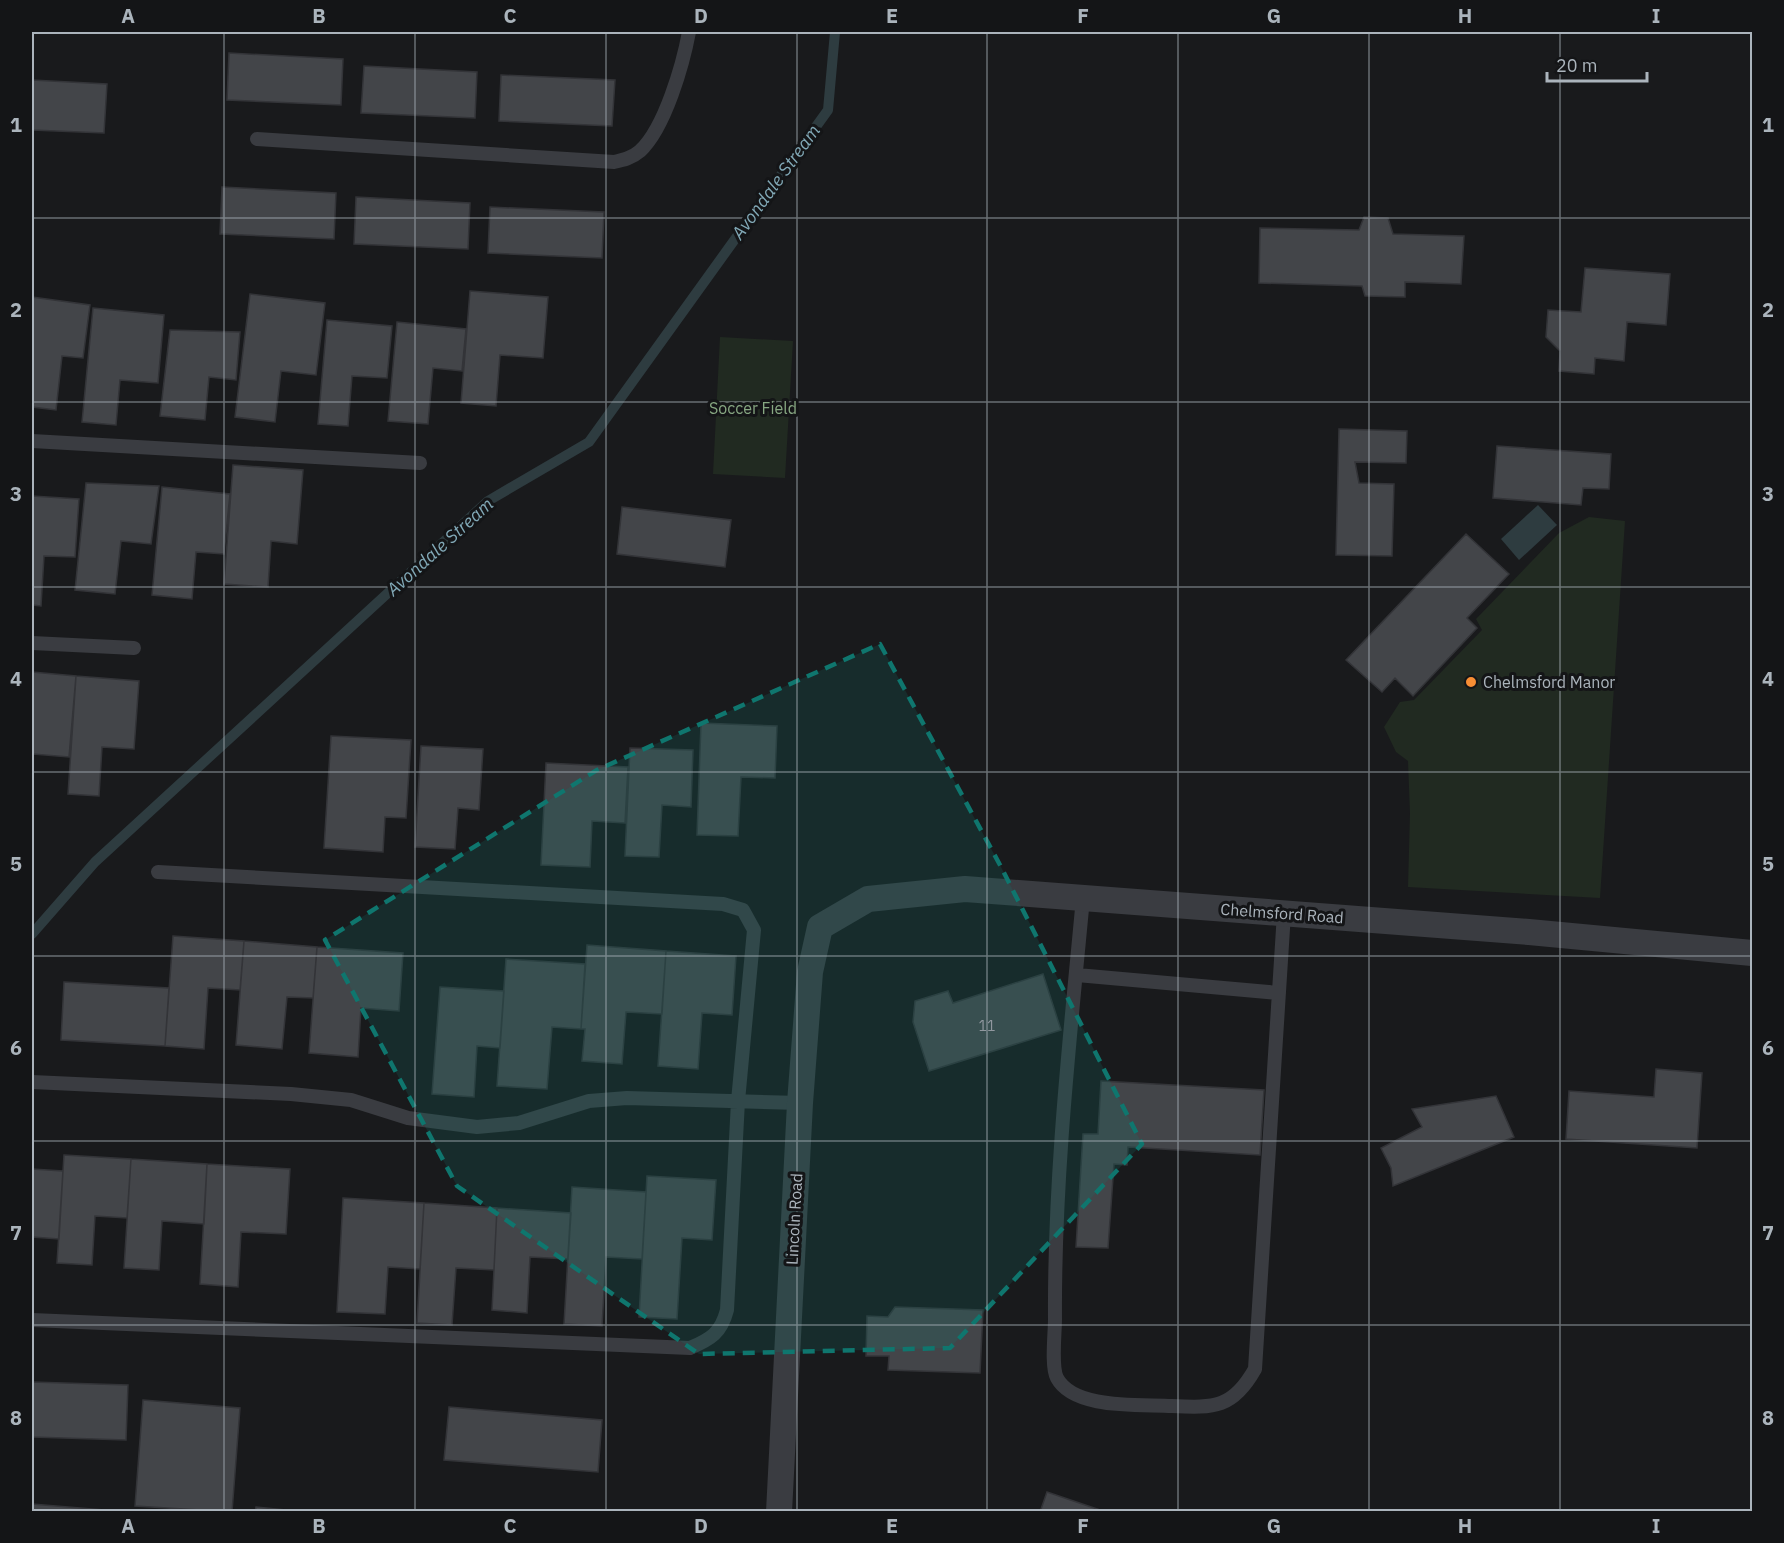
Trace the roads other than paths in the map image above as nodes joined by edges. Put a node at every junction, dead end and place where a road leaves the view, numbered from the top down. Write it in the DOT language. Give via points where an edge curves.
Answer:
graph roads {
  1 [pos="689,32"];
  2 [pos="257,139"];
  3 [pos="32,441"];
  4 [pos="420,463"];
  5 [pos="32,643"];
  6 [pos="134,648"];
  7 [pos="158,872"];
  8 [pos="1083,898"];
  9 [pos="1284,914"];
  10 [pos="820,927"];
  11 [pos="1752,953"];
  12 [pos="1077,975"];
  13 [pos="1279,993"];
  14 [pos="32,1082"];
  15 [pos="738,1101"];
  16 [pos="800,1102"];
  17 [pos="32,1320"];
  18 [pos="779,1512"];
  1 -- 2 [label="lane" via="683,66 662,114 640,151 621,160 565,160"];
  3 -- 4 [label="lane"];
  5 -- 6 [label="lane"];
  7 -- 15 [label="lane" via="723,904 743,910 754,930"];
  8 -- 9 [label="street, Chelmsford Road"];
  8 -- 10 [label="street, Chelmsford Road" via="965,889 868,899"];
  8 -- 12 [label="lane"];
  9 -- 11 [label="street, Chelmsford Road"];
  9 -- 13 [label="lane"];
  10 -- 16 [label="street, Lincoln Road" via="810,972"];
  12 -- 13 [label="lane"];
  12 -- 13 [label="lane" via="1055,1271 1055,1359 1057,1377 1065,1387 1090,1402 1203,1407 1227,1402 1244,1389 1255,1369"];
  14 -- 15 [label="lane" via="351,1100 408,1118 477,1127 519,1123 589,1101 617,1098"];
  15 -- 16 [label="lane"];
  15 -- 17 [label="lane" via="727,1310 723,1326 712,1339 690,1348"];
  16 -- 18 [label="street, Lincoln Road"];
}
